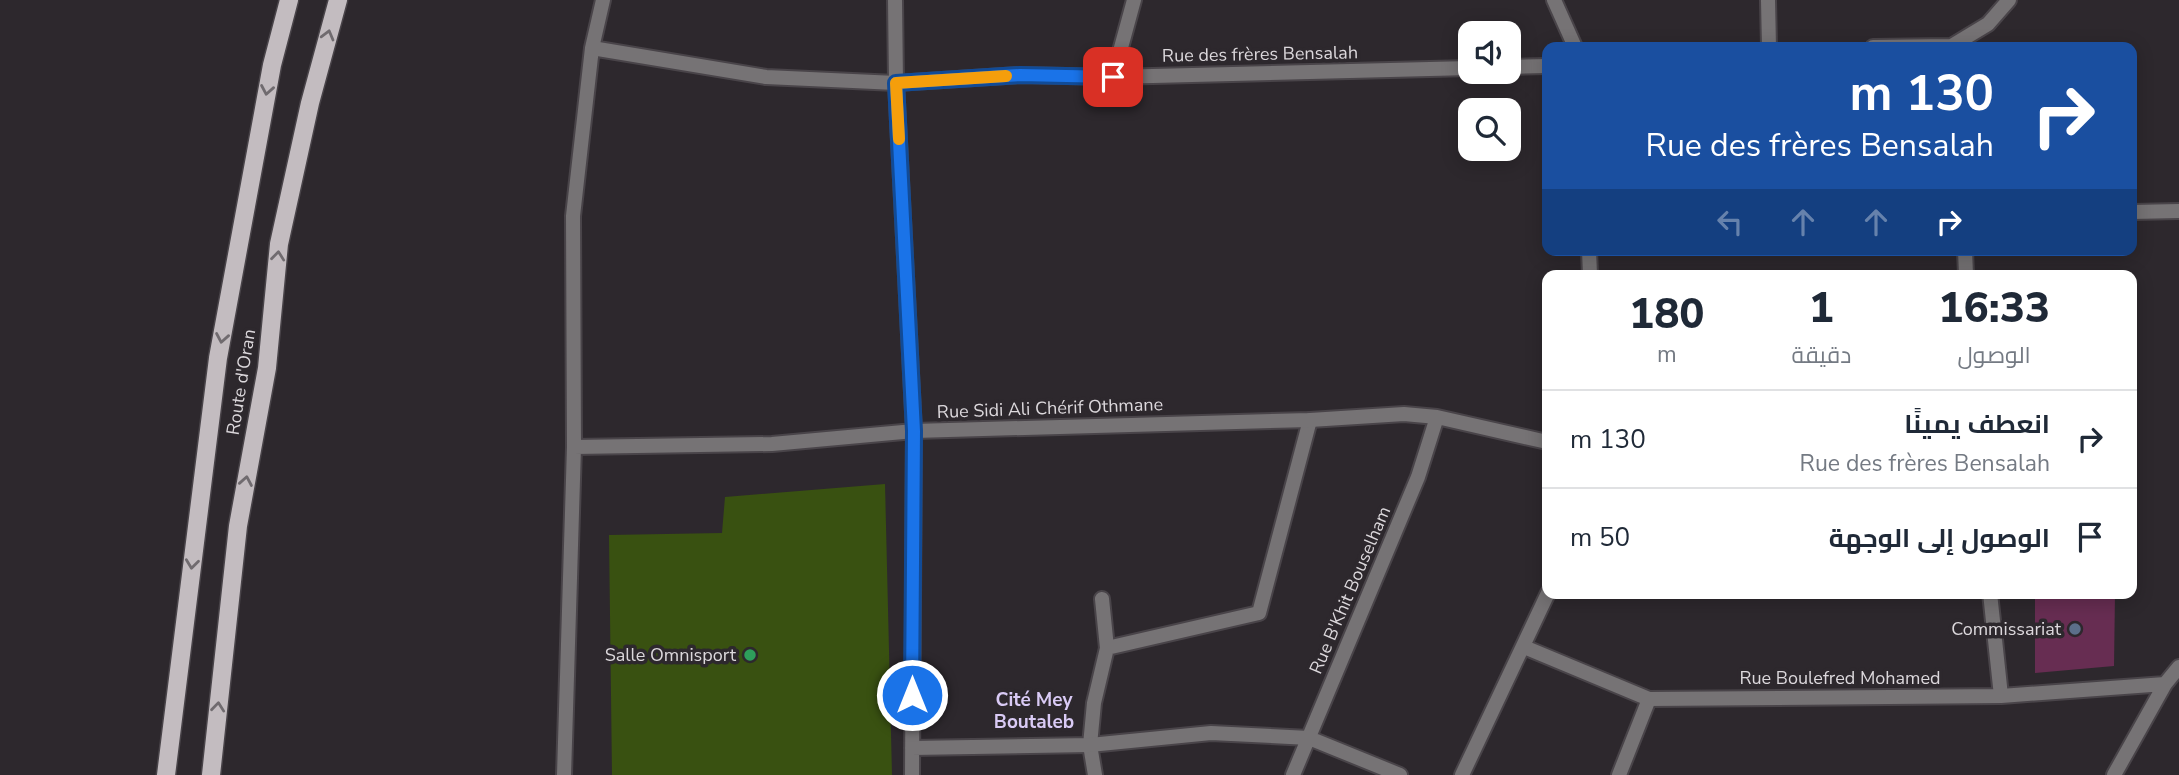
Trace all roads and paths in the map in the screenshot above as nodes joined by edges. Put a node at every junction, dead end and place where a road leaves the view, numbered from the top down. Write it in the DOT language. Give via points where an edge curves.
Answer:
graph roads {
  1 [pos="289,0"];
  2 [pos="338,0"];
  3 [pos="603,0"];
  4 [pos="895,0"];
  5 [pos="1135,0"];
  6 [pos="1554,0"];
  7 [pos="1768,0"];
  8 [pos="2009,0"];
  9 [pos="1573,42"];
  10 [pos="1769,42"];
  11 [pos="1958,42"];
  12 [pos="592,48"];
  13 [pos="1542,66"];
  14 [pos="1521,67"];
  15 [pos="1458,68"];
  16 [pos="1113,77"];
  17 [pos="896,83"];
  18 [pos="2179,211"];
  19 [pos="2137,212"];
  20 [pos="1437,418"];
  21 [pos="1310,420"];
  22 [pos="914,431"];
  23 [pos="1542,441"];
  24 [pos="574,447"];
  25 [pos="1102,599"];
  26 [pos="1545,599"];
  27 [pos="1991,599"];
  28 [pos="1107,648"];
  29 [pos="1524,648"];
  30 [pos="2179,667"];
  31 [pos="2165,684"];
  32 [pos="2001,696"];
  33 [pos="1649,699"];
  34 [pos="1309,738"];
  35 [pos="1090,745"];
  36 [pos="912,748"];
  37 [pos="166,775"];
  38 [pos="211,775"];
  39 [pos="564,775"];
  40 [pos="912,775"];
  41 [pos="1095,775"];
  42 [pos="1293,775"];
  43 [pos="1400,775"];
  44 [pos="1462,775"];
  45 [pos="1619,775"];
  46 [pos="2115,775"];
  1 -- 37 [label="main road, Route d'Oran, one-way" via="272,65 218,358"];
  38 -- 2 [label="main road, Route d'Oran, one-way" via="238,526 267,368 279,244"];
  3 -- 12 [label="street"];
  4 -- 17 [label="street"];
  5 -- 16 [label="street"];
  6 -- 9 [label="street"];
  7 -- 10 [label="street"];
  8 -- 11 [label="street" via="1988,24"];
  12 -- 17 [label="street, Rue des frères Bensalah" via="766,77"];
  12 -- 24 [label="street" via="573,216"];
  13 -- 14 [label="street"];
  15 -- 16 [label="street, Rue des frères Bensalah"];
  16 -- 17 [label="street, Rue des frères Bensalah" via="1020,75"];
  17 -- 22 [label="street"];
  18 -- 19 [label="street"];
  20 -- 21 [label="street, Rue Sidi Ali Chérif Othmane" via="1404,414"];
  20 -- 23 [label="street, Rue Sidi Ali Chérif Othmane"];
  20 -- 34 [label="street, Rue B'Khit Bouselham" via="1418,477"];
  21 -- 22 [label="street, Rue Sidi Ali Chérif Othmane"];
  21 -- 28 [label="street" via="1259,612"];
  22 -- 24 [label="street, Rue Sidi Ali Chérif Othmane" via="772,444"];
  22 -- 36 [label="street"];
  24 -- 39 [label="street"];
  25 -- 28 [label="street"];
  26 -- 29 [label="street"];
  27 -- 32 [label="street"];
  28 -- 35 [label="street"];
  29 -- 33 [label="street, Rue Boulefred Mohamed"];
  29 -- 44 [label="street"];
  30 -- 31 [label="street"];
  31 -- 32 [label="street, Rue Boulefred Mohamed"];
  31 -- 46 [label="street"];
  32 -- 33 [label="street, Rue Boulefred Mohamed"];
  33 -- 45 [label="street"];
  34 -- 35 [label="street" via="1211,733"];
  34 -- 42 [label="street, Rue B'Khit Bouselham"];
  34 -- 43 [label="street"];
  35 -- 36 [label="street"];
  35 -- 41 [label="street"];
  36 -- 40 [label="street"];
}
